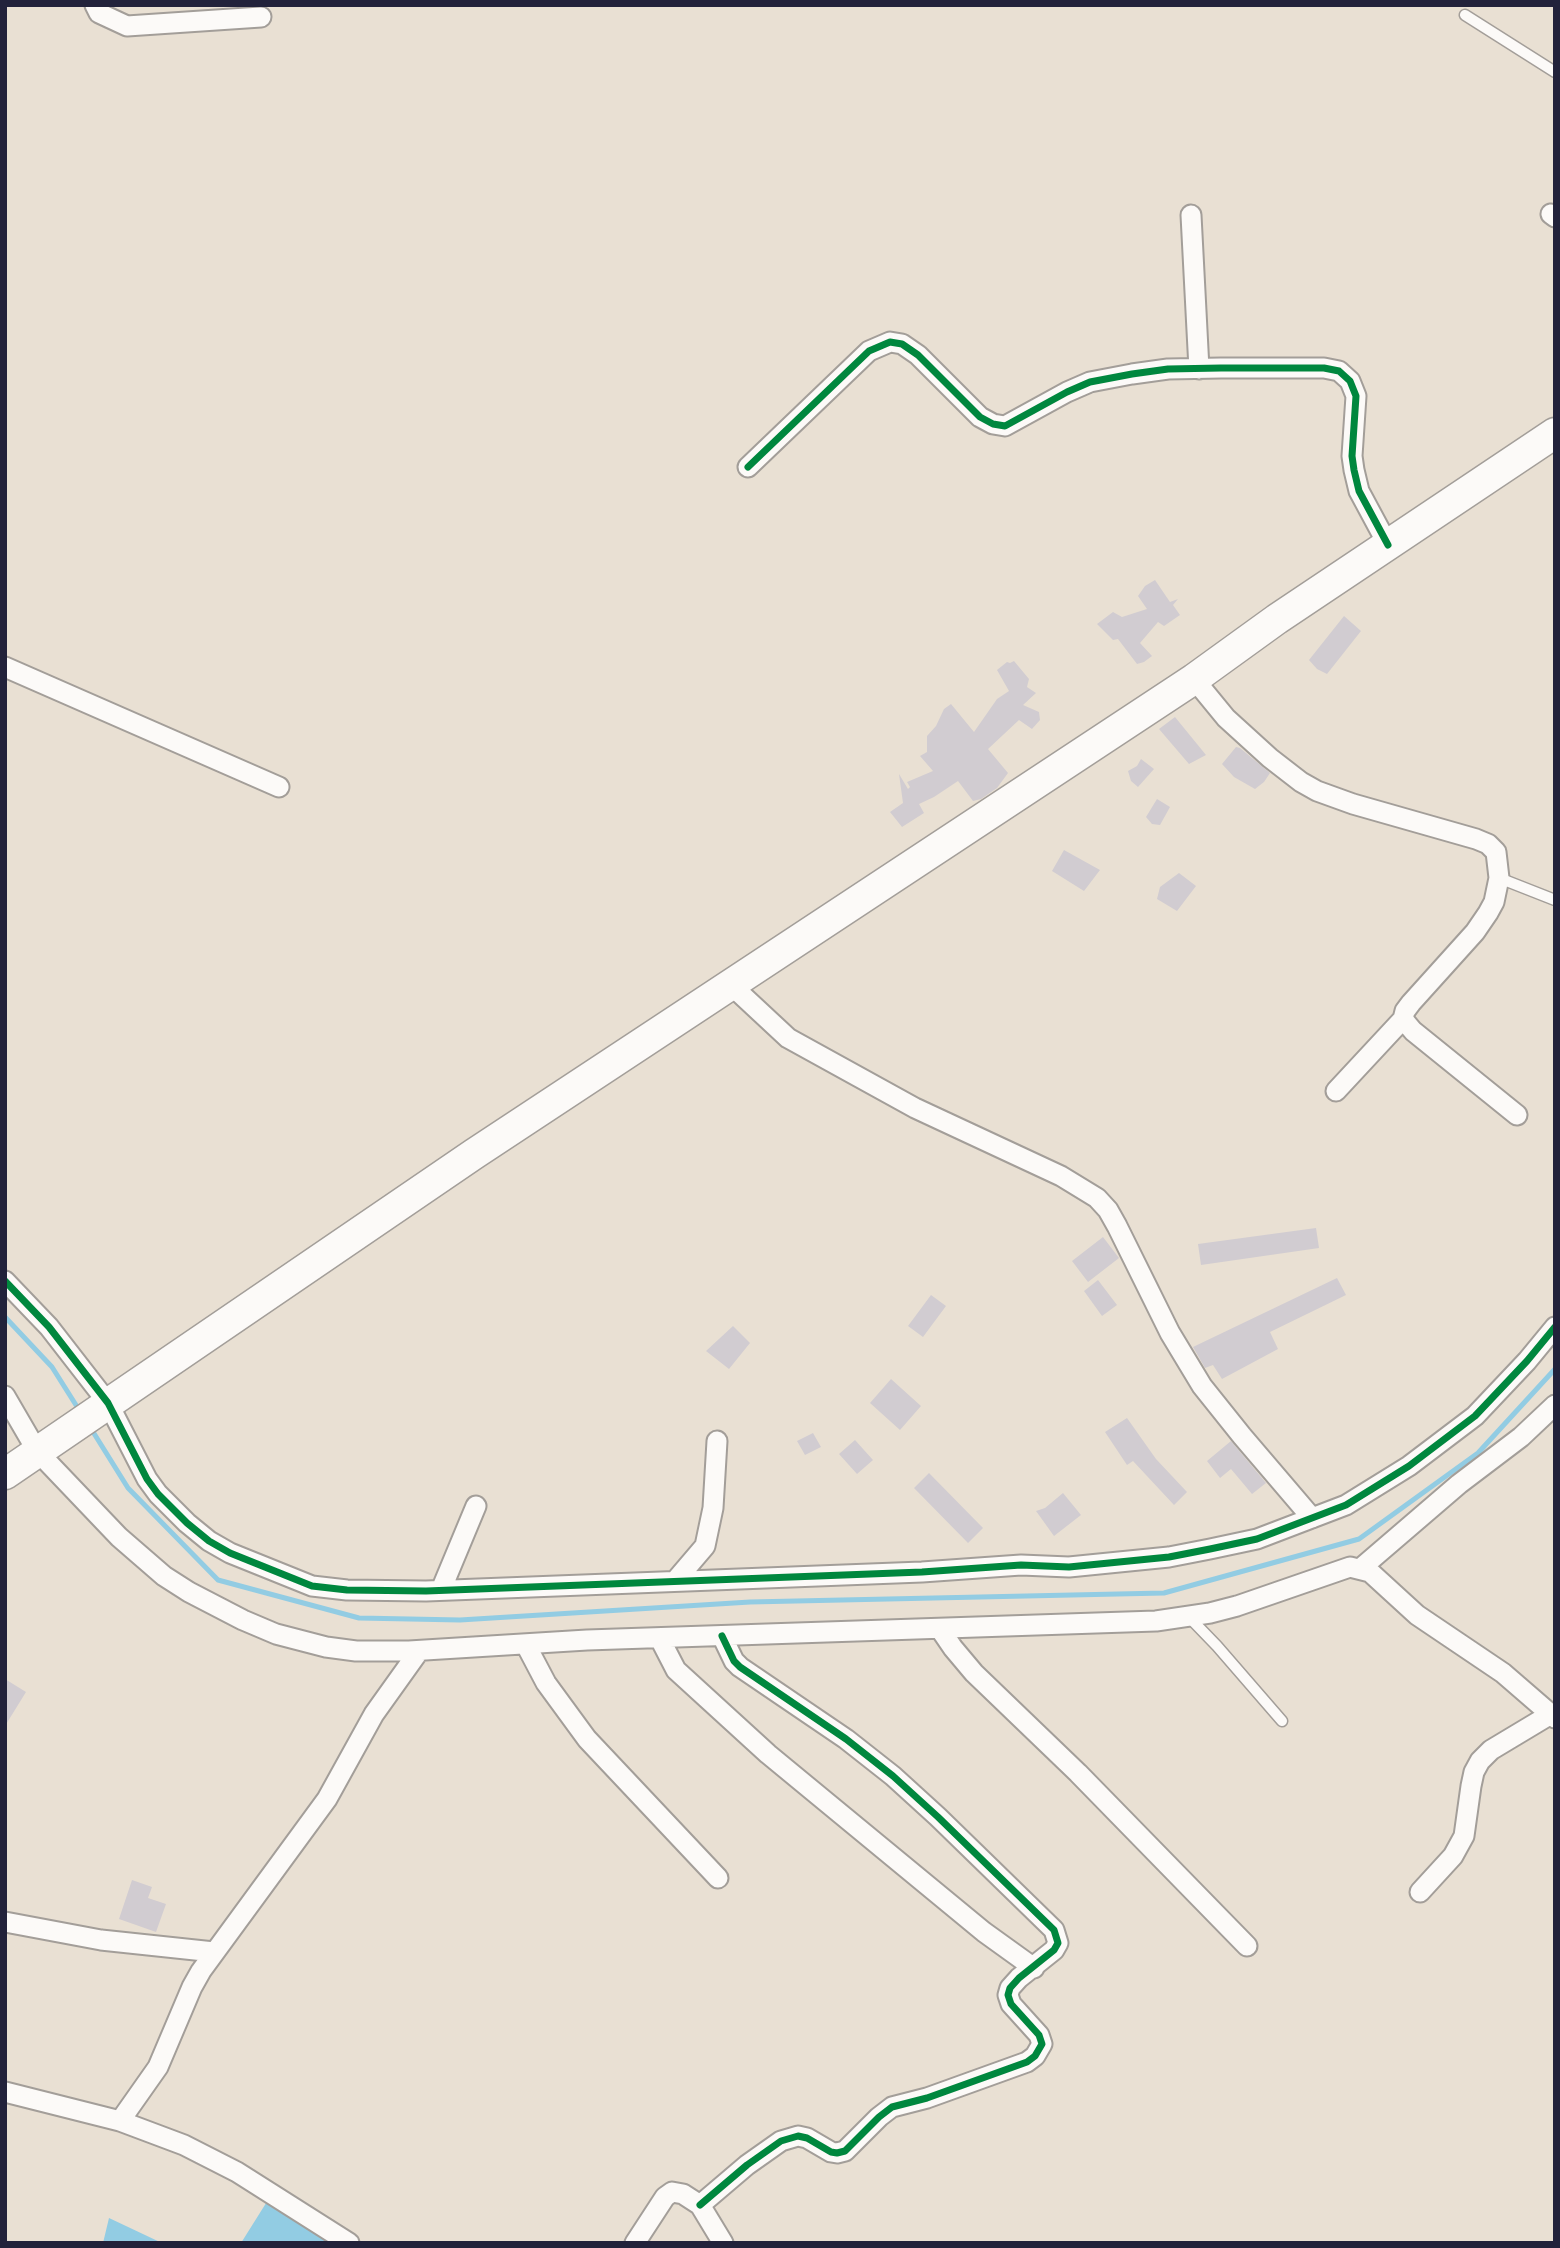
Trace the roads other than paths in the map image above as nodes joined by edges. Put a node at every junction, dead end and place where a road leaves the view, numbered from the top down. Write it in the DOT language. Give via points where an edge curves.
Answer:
graph roads {
  1 [pos="95,5"];
  2 [pos="1465,15"];
  3 [pos="261,17"];
  4 [pos="1555,72"];
  5 [pos="1191,215"];
  6 [pos="1199,369"];
  7 [pos="1555,433"];
  8 [pos="748,467"];
  9 [pos="1388,545"];
  10 [pos="5,667"];
  11 [pos="1194,679"];
  12 [pos="279,787"];
  13 [pos="1499,878"];
  14 [pos="1555,900"];
  15 [pos="730,984"];
  16 [pos="1403,1019"];
  17 [pos="1336,1091"];
  18 [pos="1517,1115"];
  19 [pos="5,1281"];
  20 [pos="1555,1327"];
  21 [pos="5,1396"];
  22 [pos="1555,1405"];
  23 [pos="99,1410"];
  24 [pos="717,1441"];
  25 [pos="49,1443"];
  26 [pos="5,1474"];
  27 [pos="476,1506"];
  28 [pos="1312,1518"];
  29 [pos="1360,1569"];
  30 [pos="676,1580"];
  31 [pos="441,1590"];
  32 [pos="1188,1616"];
  33 [pos="940,1629"];
  34 [pos="722,1636"];
  35 [pos="660,1639"];
  36 [pos="526,1645"];
  37 [pos="419,1651"];
  38 [pos="1553,1716"];
  39 [pos="1282,1721"];
  40 [pos="718,1878"];
  41 [pos="1420,1892"];
  42 [pos="5,1922"];
  43 [pos="1247,1946"];
  44 [pos="214,1952"];
  45 [pos="1034,1968"];
  46 [pos="5,2092"];
  47 [pos="120,2122"];
  48 [pos="700,2205"];
  49 [pos="349,2243"];
  50 [pos="635,2243"];
  51 [pos="723,2243"];
  1 -- 3 [label="street" via="99,13 127,26"];
  2 -- 4 [label="lane"];
  5 -- 6 [label="street"];
  6 -- 8 [label="street" via="1168,369 1090,382 1005,426 981,417 918,355 890,342 869,351"];
  6 -- 9 [label="street" via="1311,367 1339,371 1350,381 1356,396 1352,456 1359,491"];
  7 -- 9 [label="main road"];
  9 -- 11 [label="main road"];
  10 -- 12 [label="street"];
  11 -- 13 [label="street" via="1226,718 1295,778 1353,804 1488,844 1496,852"];
  11 -- 15 [label="main road"];
  13 -- 14 [label="lane"];
  13 -- 16 [label="street" via="1494,902 1482,922 1411,1003"];
  15 -- 23 [label="main road"];
  15 -- 28 [label="street" via="788,1038 915,1108 1062,1176 1097,1198 1202,1386"];
  16 -- 17 [label="street"];
  16 -- 18 [label="street"];
  19 -- 23 [label="street" via="49,1327"];
  20 -- 28 [label="street" via="1475,1416 1451,1435 1346,1505"];
  21 -- 25 [label="street"];
  22 -- 29 [label="street"];
  23 -- 25 [label="main road"];
  23 -- 31 [label="street" via="158,1494 187,1524 230,1553 312,1586"];
  24 -- 30 [label="street" via="713,1508 705,1546"];
  25 -- 26 [label="main road"];
  25 -- 37 [label="street" via="119,1537 164,1576 215,1606 276,1634 326,1647"];
  27 -- 31 [label="street"];
  28 -- 30 [label="street" via="1257,1539 1210,1549 1069,1567 1021,1565"];
  29 -- 32 [label="street" via="1350,1567 1237,1606"];
  29 -- 38 [label="street" via="1384,1583 1417,1615 1503,1673"];
  30 -- 31 [label="street"];
  32 -- 33 [label="street"];
  32 -- 39 [label="lane"];
  33 -- 34 [label="street"];
  33 -- 43 [label="street" via="974,1673"];
  34 -- 35 [label="street"];
  34 -- 45 [label="street" via="740,1667 892,1776 1054,1930 1058,1943"];
  35 -- 36 [label="street"];
  35 -- 45 [label="street" via="676,1670 760,1747"];
  36 -- 37 [label="street"];
  36 -- 40 [label="street" via="546,1683 587,1739"];
  37 -- 44 [label="street" via="379,1706 327,1799"];
  38 -- 41 [label="street" via="1491,1750 1480,1761 1471,1786 1464,1836 1453,1856"];
  42 -- 44 [label="street" via="101,1940"];
  44 -- 47 [label="street" via="192,1987 158,2067"];
  45 -- 48 [label="street" via="1008,1995 1042,2044 1027,2062 892,2107 837,2154 807,2138 781,2141"];
  46 -- 47 [label="street"];
  47 -- 49 [label="street" via="228,2167"];
  48 -- 50 [label="street" via="672,2192"];
  48 -- 51 [label="street"];
}
